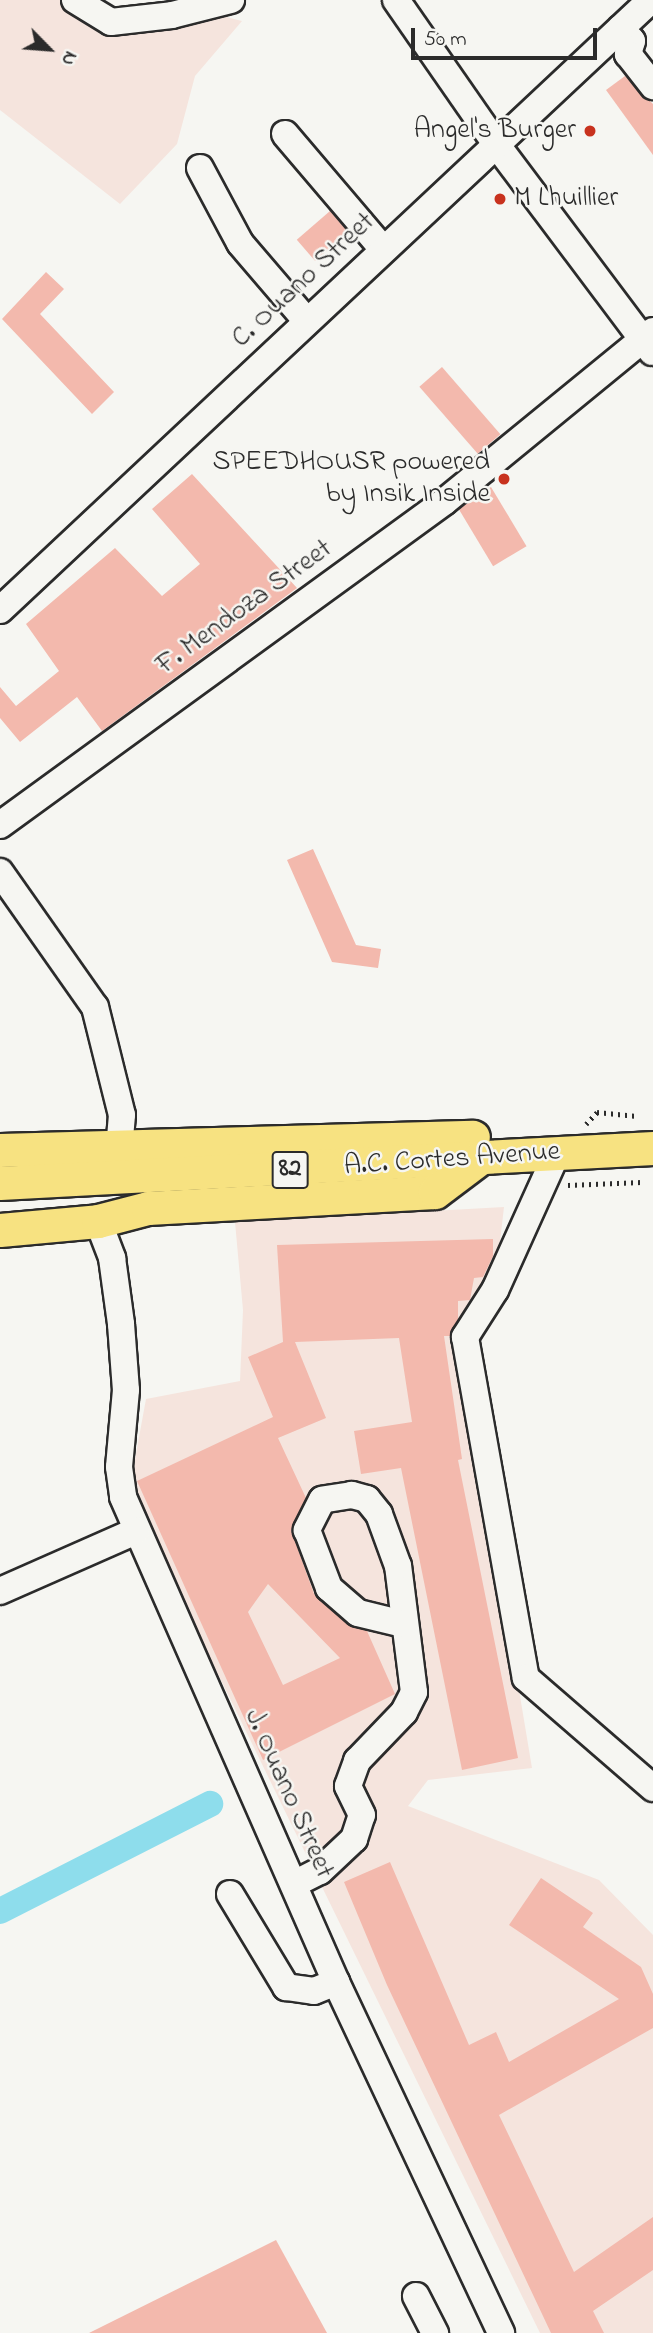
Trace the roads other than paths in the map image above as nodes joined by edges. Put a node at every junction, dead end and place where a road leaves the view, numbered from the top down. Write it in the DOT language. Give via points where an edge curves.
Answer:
graph roads {
  1 [pos="75,0"];
  2 [pos="231,0"];
  3 [pos="396,0"];
  4 [pos="651,0"];
  5 [pos="618,41"];
  6 [pos="653,86"];
  7 [pos="285,134"];
  8 [pos="499,148"];
  9 [pos="200,168"];
  10 [pos="383,249"];
  11 [pos="306,320"];
  12 [pos="650,341"];
  13 [pos="0,610"];
  14 [pos="0,825"];
  15 [pos="0,872"];
  16 [pos="645,1123"];
  17 [pos="566,1143"];
  18 [pos="119,1147"];
  19 [pos="653,1148"];
  20 [pos="0,1150"];
  21 [pos="481,1158"];
  22 [pos="0,1183"];
  23 [pos="98,1221"];
  24 [pos="0,1230"];
  25 [pos="136,1531"];
  26 [pos="0,1591"];
  27 [pos="403,1624"];
  28 [pos="653,1788"];
  29 [pos="294,1884"];
  30 [pos="230,1894"];
  31 [pos="335,1982"];
  32 [pos="416,2296"];
  33 [pos="435,2333"];
  34 [pos="501,2333"];
  1 -- 2 [label="street" via="111,22 172,15"];
  3 -- 8 [label="street"];
  4 -- 5 [label="street, C. Ouano Street"];
  5 -- 6 [label="street"];
  5 -- 8 [label="street, C. Ouano Street" via="517,124"];
  7 -- 10 [label="street"];
  8 -- 10 [label="street, C. Ouano Street"];
  8 -- 12 [label="street"];
  9 -- 11 [label="street" via="240,243"];
  10 -- 11 [label="street, C. Ouano Street"];
  11 -- 13 [label="street, C. Ouano Street"];
  12 -- 14 [label="street, F. Mendoza Street" via="444,502"];
  15 -- 18 [label="street" via="95,1007 122,1115"];
  16 -- 17 [label="main road"];
  17 -- 18 [label="main road"];
  17 -- 19 [label="main road, A.C. Cortes Avenue / 82"];
  17 -- 21 [label="main road, A.C. Cortes Avenue / 82"];
  17 -- 28 [label="street" via="539,1186 495,1290 464,1337 526,1678"];
  18 -- 20 [label="main road"];
  21 -- 22 [label="main road, A.C. Cortes Avenue / 82"];
  21 -- 23 [label="main road" via="436,1192 148,1208"];
  23 -- 24 [label="main road"];
  23 -- 25 [label="street, J. Ouano Street" via="112,1258 126,1390 119,1467"];
  25 -- 26 [label="street"];
  25 -- 29 [label="street, J. Ouano Street"];
  27 -- 27 [label="street" via="398,1566 379,1514 367,1499 352,1495 322,1500 307,1530 328,1588 358,1613"];
  27 -- 29 [label="street" via="414,1692 404,1712 357,1761 348,1786 362,1815 354,1839 320,1871"];
  29 -- 31 [label="street, J. Ouano Street"];
  30 -- 31 [label="street" via="286,1987 314,1991"];
  31 -- 34 [label="street, J. Ouano Street"];
  32 -- 33 [label="street"];
}
